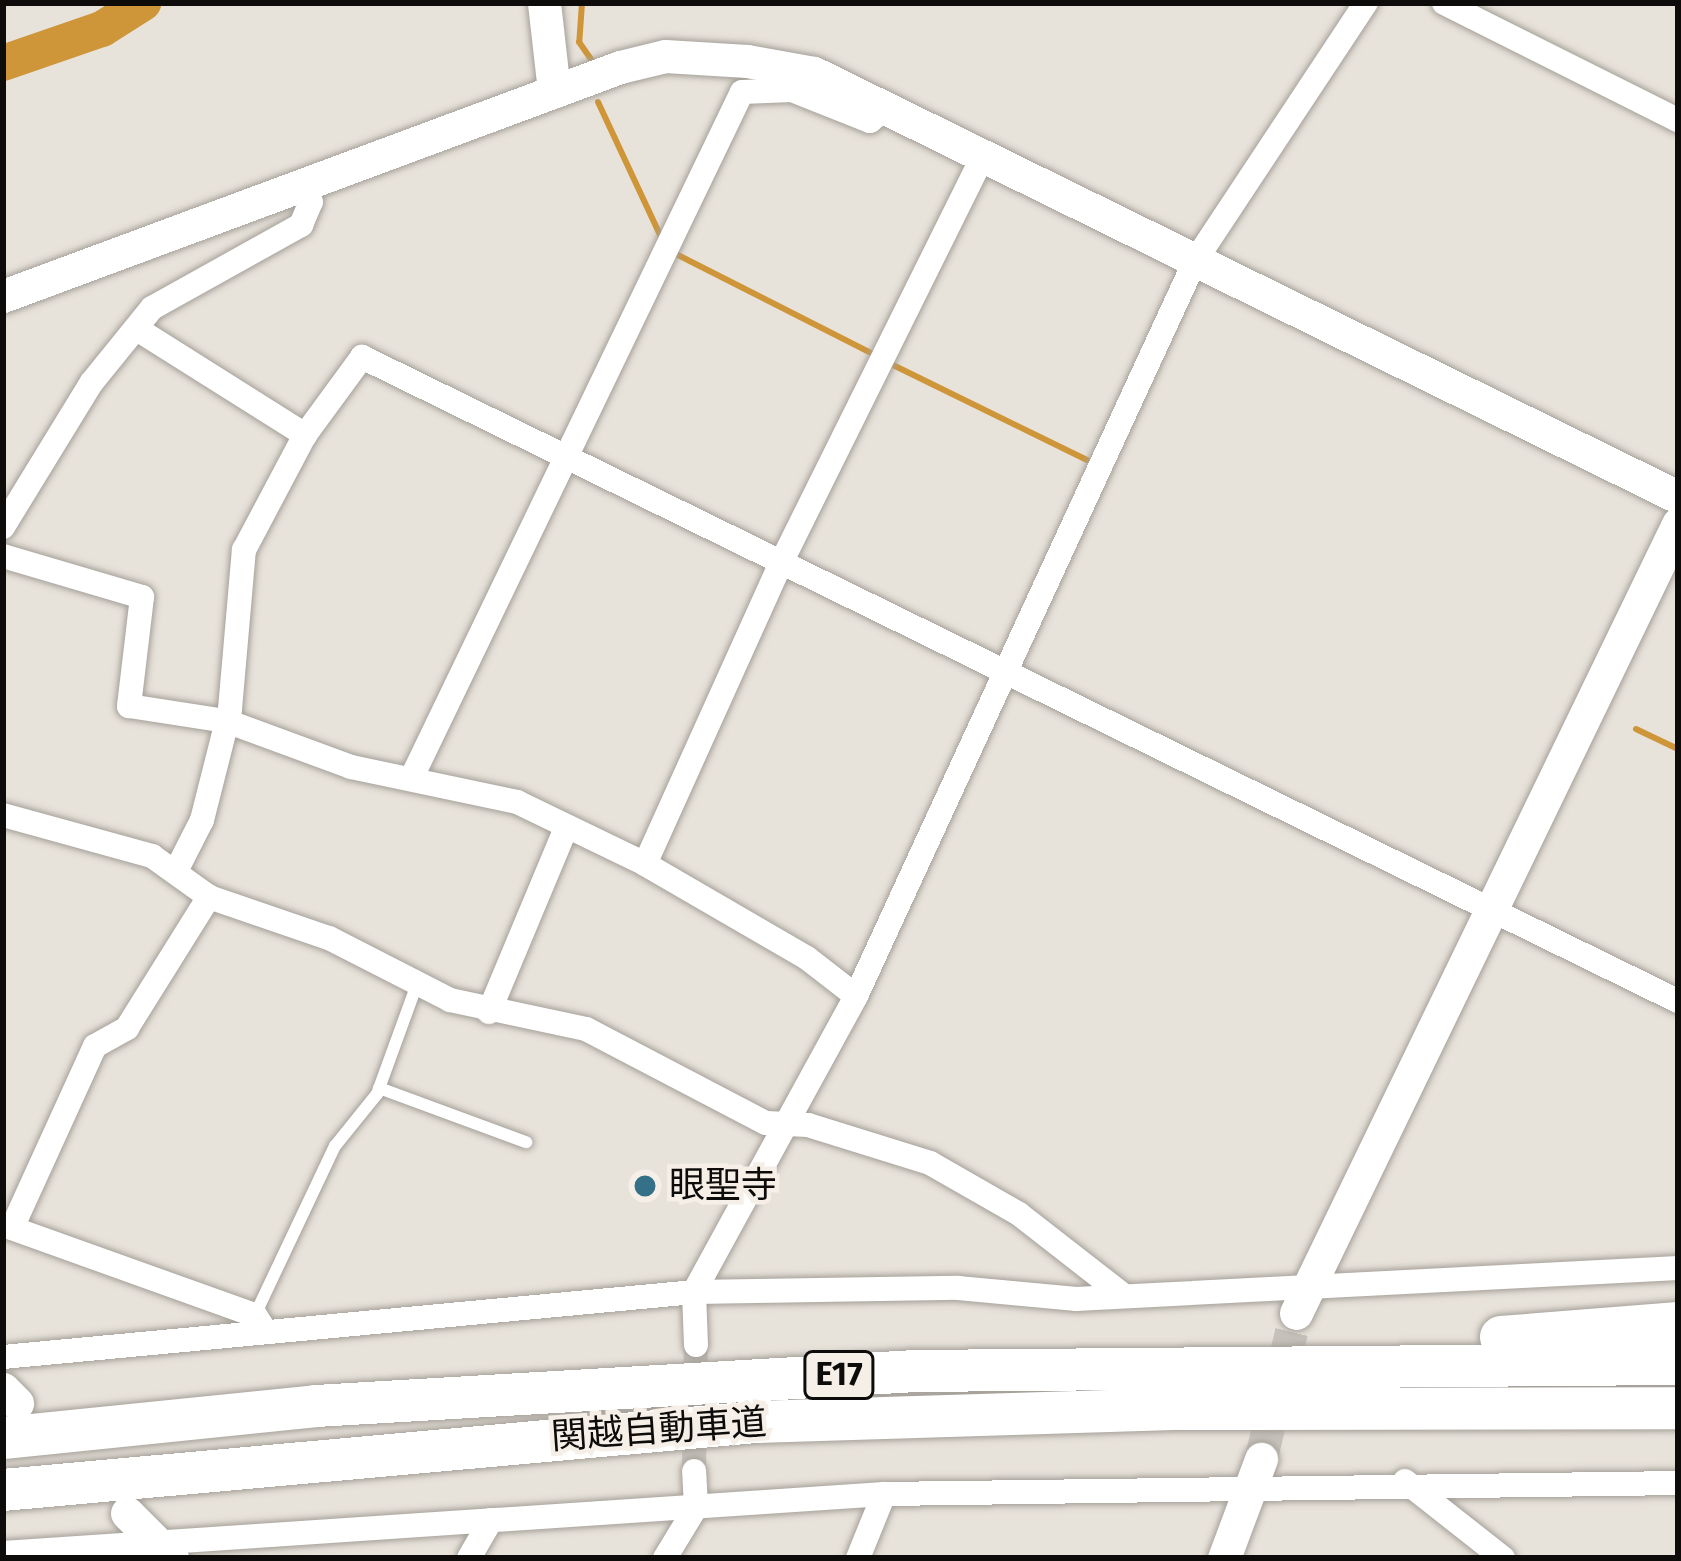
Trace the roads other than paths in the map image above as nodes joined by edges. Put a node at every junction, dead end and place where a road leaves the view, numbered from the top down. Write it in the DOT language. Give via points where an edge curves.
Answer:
graph roads {
  1 [pos="1366,3"];
  2 [pos="1444,3"];
  3 [pos="545,6"];
  4 [pos="554,91"];
  5 [pos="886,107"];
  6 [pos="1678,120"];
  7 [pos="984,154"];
  8 [pos="303,188"];
  9 [pos="1196,262"];
  10 [pos="3,296"];
  11 [pos="137,328"];
  12 [pos="304,435"];
  13 [pos="564,455"];
  14 [pos="1678,497"];
  15 [pos="1678,524"];
  16 [pos="3,527"];
  17 [pos="3,556"];
  18 [pos="781,563"];
  19 [pos="1002,669"];
  20 [pos="226,721"];
  21 [pos="412,777"];
  22 [pos="3,815"];
  23 [pos="565,830"];
  24 [pos="645,864"];
  25 [pos="176,872"];
  26 [pos="209,897"];
  27 [pos="1490,905"];
  28 [pos="417,984"];
  29 [pos="856,996"];
  30 [pos="1678,1001"];
  31 [pos="489,1012"];
  32 [pos="379,1088"];
  33 [pos="788,1125"];
  34 [pos="526,1142"];
  35 [pos="8,1227"];
  36 [pos="1678,1268"];
  37 [pos="694,1292"];
  38 [pos="1123,1295"];
  39 [pos="1300,1298"];
  40 [pos="261,1323"];
  41 [pos="1678,1323"];
  42 [pos="696,1345"];
  43 [pos="3,1357"];
  44 [pos="1678,1364"];
  45 [pos="1183,1365"];
  46 [pos="1430,1406"];
  47 [pos="1678,1408"];
  48 [pos="8,1410"];
  49 [pos="1678,1421"];
  50 [pos="694,1471"];
  51 [pos="1257,1473"];
  52 [pos="1405,1481"];
  53 [pos="1678,1484"];
  54 [pos="3,1490"];
  55 [pos="884,1494"];
  56 [pos="696,1507"];
  57 [pos="491,1520"];
  58 [pos="150,1536"];
  59 [pos="3,1553"];
  60 [pos="469,1558"];
  61 [pos="665,1558"];
  62 [pos="858,1558"];
  63 [pos="1224,1558"];
  64 [pos="1504,1558"];
  1 -- 9 [label="street"];
  2 -- 6 [label="street"];
  3 -- 4 [label="street"];
  4 -- 5 [label="street" via="664,56 814,73"];
  4 -- 8 [label="street"];
  5 -- 7 [label="street"];
  5 -- 13 [label="street" via="870,122 792,89 742,92"];
  7 -- 9 [label="street"];
  7 -- 18 [label="street"];
  8 -- 10 [label="street"];
  8 -- 11 [label="street" via="311,202 301,225 166,298"];
  9 -- 14 [label="street"];
  9 -- 19 [label="street"];
  11 -- 12 [label="street"];
  11 -- 16 [label="street" via="92,382"];
  12 -- 13 [label="street" via="362,356"];
  12 -- 20 [label="street" via="244,550"];
  13 -- 18 [label="street"];
  13 -- 21 [label="street"];
  15 -- 27 [label="street"];
  17 -- 20 [label="street" via="142,597 129,706"];
  18 -- 19 [label="street"];
  18 -- 24 [label="street"];
  19 -- 27 [label="street"];
  19 -- 29 [label="street"];
  20 -- 21 [label="street" via="351,766"];
  20 -- 25 [label="street" via="202,820"];
  21 -- 23 [label="street" via="517,802"];
  22 -- 25 [label="street" via="152,856"];
  23 -- 24 [label="street"];
  23 -- 31 [label="street"];
  24 -- 29 [label="street" via="807,958"];
  25 -- 26 [label="street"];
  26 -- 28 [label="street" via="329,938"];
  26 -- 35 [label="street" via="127,1028 95,1046"];
  27 -- 30 [label="street"];
  27 -- 39 [label="street"];
  28 -- 31 [label="street"];
  28 -- 32 [label="lane"];
  29 -- 33 [label="street"];
  31 -- 33 [label="street" via="586,1029 766,1123"];
  32 -- 34 [label="lane"];
  32 -- 40 [label="lane" via="335,1146"];
  33 -- 37 [label="street"];
  33 -- 38 [label="street" via="931,1163 1019,1214"];
  35 -- 40 [label="street"];
  36 -- 39 [label="street"];
  37 -- 38 [label="street"];
  37 -- 40 [label="street"];
  37 -- 42 [label="street"];
  38 -- 39 [label="street"];
  40 -- 43 [label="street"];
  41 -- 45 [label="highway"];
  44 -- 45 [label="highway, 関越自動車道 / E17"];
  45 -- 48 [label="highway, 関越自動車道 / E17" via="760,1378 316,1406"];
  46 -- 47 [label="highway, 関越自動車道 / E17"];
  46 -- 49 [label="highway"];
  46 -- 54 [label="highway, 関越自動車道 / E17" via="756,1422"];
  50 -- 56 [label="street"];
  51 -- 52 [label="street"];
  51 -- 55 [label="street"];
  51 -- 63 [label="street"];
  52 -- 53 [label="street"];
  52 -- 64 [label="street"];
  55 -- 56 [label="street"];
  55 -- 62 [label="street"];
  56 -- 57 [label="street"];
  56 -- 61 [label="street"];
  57 -- 58 [label="street"];
  57 -- 60 [label="street"];
  58 -- 59 [label="street"];
}
